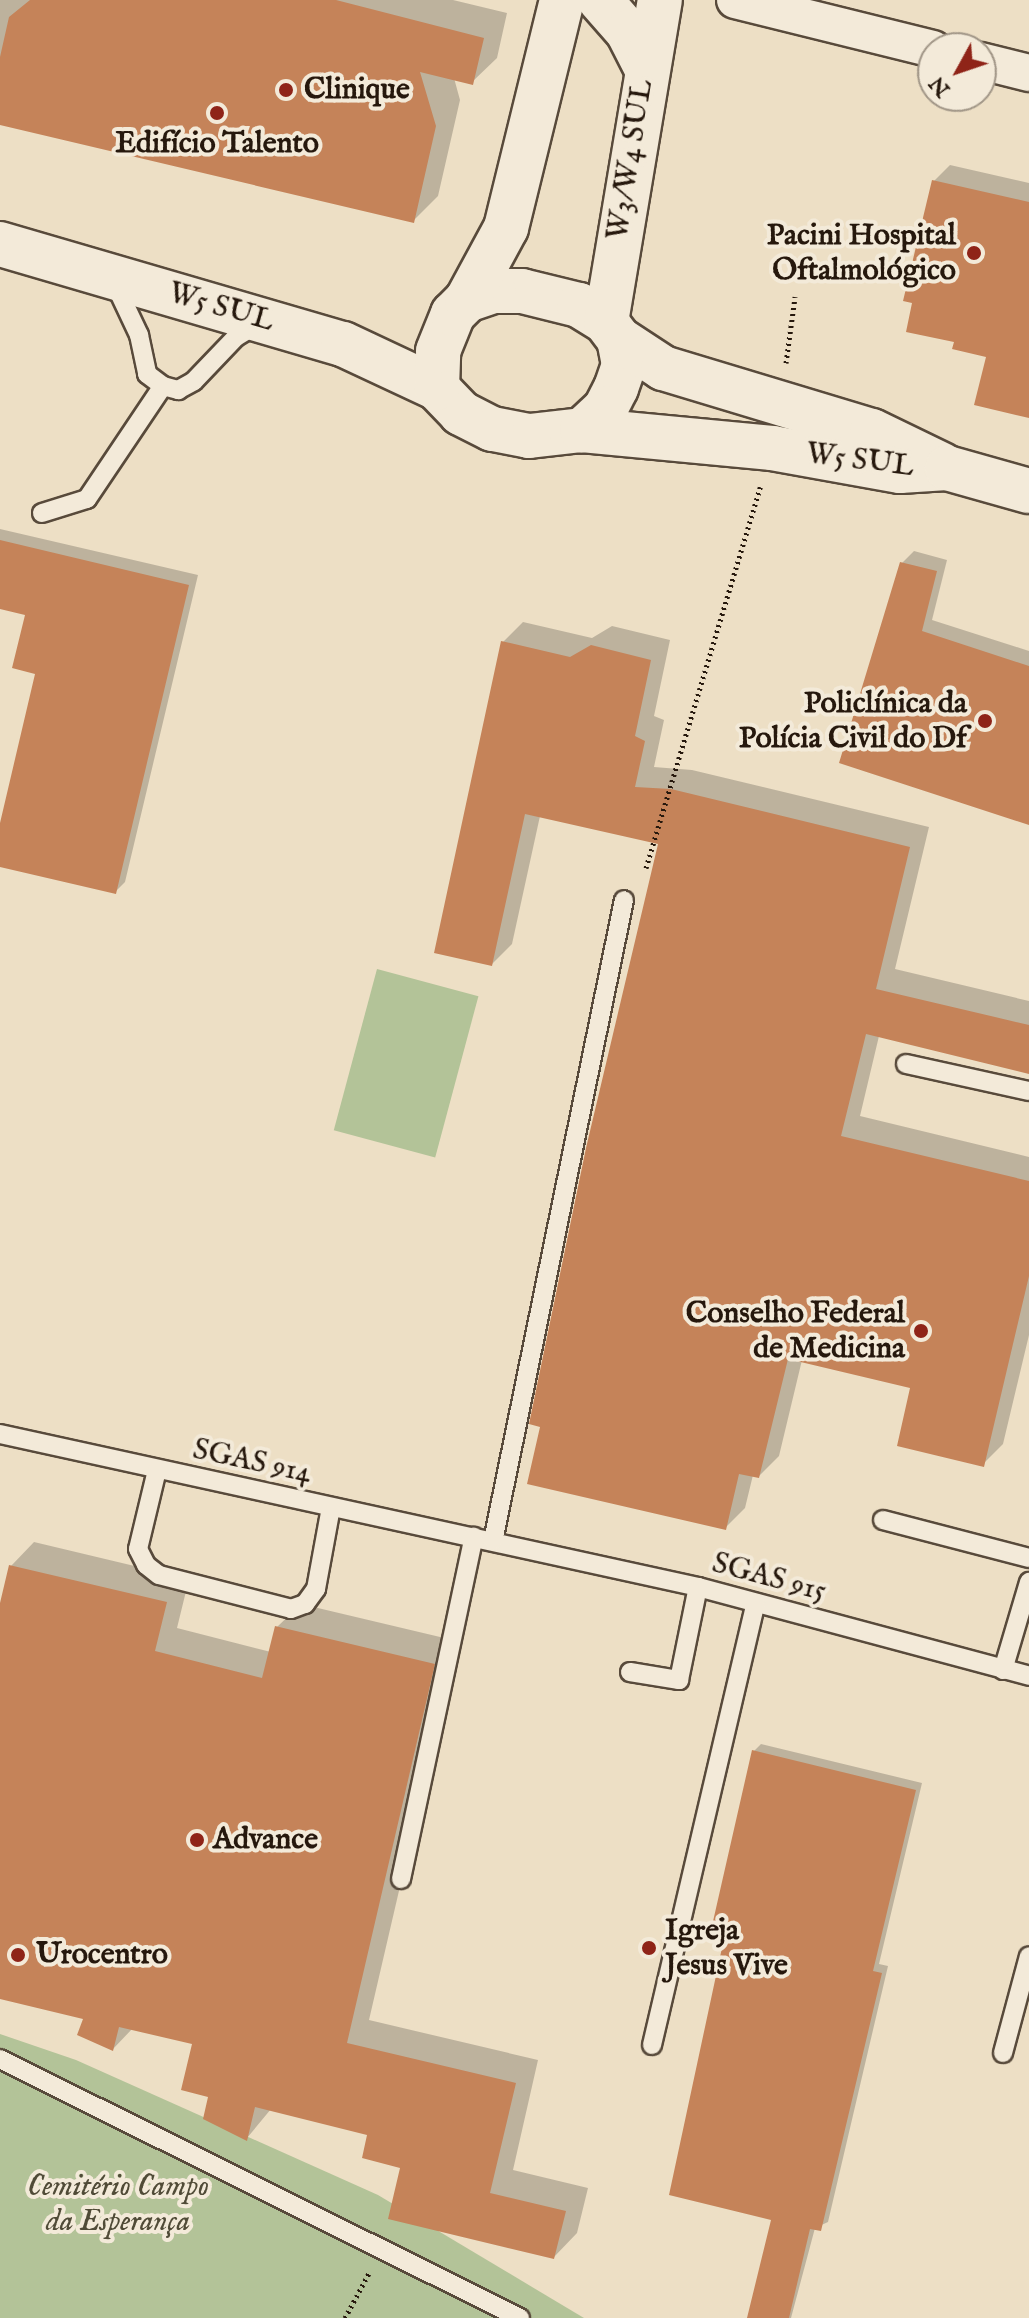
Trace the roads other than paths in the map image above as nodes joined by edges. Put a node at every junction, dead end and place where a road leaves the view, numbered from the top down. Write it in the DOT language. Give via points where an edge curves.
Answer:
graph roads {
  1 [pos="562,0"];
  2 [pos="600,0"];
  3 [pos="660,0"];
  4 [pos="735,0"];
  5 [pos="917,45"];
  6 [pos="645,65"];
  7 [pos="997,65"];
  8 [pos="1029,73"];
  9 [pos="0,244"];
  10 [pos="111,276"];
  11 [pos="467,300"];
  12 [pos="264,321"];
  13 [pos="612,330"];
  14 [pos="163,386"];
  15 [pos="437,388"];
  16 [pos="776,427"];
  17 [pos="582,430"];
  18 [pos="1029,491"];
  19 [pos="42,513"];
  20 [pos="624,900"];
  21 [pos="906,1064"];
  22 [pos="1029,1091"];
  23 [pos="0,1434"];
  24 [pos="157,1470"];
  25 [pos="331,1507"];
  26 [pos="883,1520"];
  27 [pos="474,1537"];
  28 [pos="493,1541"];
  29 [pos="1029,1558"];
  30 [pos="1029,1582"];
  31 [pos="698,1587"];
  32 [pos="756,1603"];
  33 [pos="1003,1670"];
  34 [pos="630,1672"];
  35 [pos="1029,1676"];
  36 [pos="401,1879"];
  37 [pos="1029,1956"];
  38 [pos="652,2045"];
  39 [pos="1003,2053"];
  40 [pos="0,2059"];
  41 [pos="520,2318"];
  1 -- 11 [label="main road" via="506,228"];
  2 -- 6 [label="main road" via="628,32"];
  3 -- 6 [label="main road, W3/W4 SUL"];
  4 -- 5 [label="street"];
  6 -- 13 [label="main road, W3/W4 SUL"];
  7 -- 8 [label="street"];
  9 -- 10 [label="main road, W5 SUL"];
  10 -- 12 [label="main road, W5 SUL"];
  10 -- 14 [label="lane" via="139,335 147,374"];
  11 -- 13 [label="main road" via="493,291 522,291 579,305"];
  11 -- 15 [label="main road" via="443,332"];
  12 -- 14 [label="lane" via="236,337 194,381 178,390"];
  12 -- 15 [label="main road, W5 SUL" via="343,344"];
  13 -- 16 [label="main road, W5 SUL" via="663,368"];
  13 -- 17 [label="main road" via="624,365 606,408"];
  14 -- 19 [label="lane" via="87,499"];
  15 -- 17 [label="main road" via="461,413 492,429 529,436"];
  16 -- 17 [label="main road, W5 SUL"];
  16 -- 18 [label="main road, W5 SUL" via="885,435 947,468"];
  20 -- 28 [label="lane"];
  21 -- 22 [label="lane"];
  23 -- 24 [label="lane, SGAS 914"];
  24 -- 25 [label="lane, SGAS 914"];
  24 -- 25 [label="lane" via="138,1549 146,1565 159,1575 291,1609 305,1604 316,1589"];
  25 -- 27 [label="lane, SGAS 914"];
  26 -- 29 [label="lane"];
  27 -- 28 [label="lane, SGAS 914"];
  27 -- 36 [label="lane"];
  28 -- 31 [label="lane, SGAS 915"];
  30 -- 33 [label="lane"];
  31 -- 32 [label="lane, SGAS 915"];
  31 -- 34 [label="lane" via="679,1680"];
  32 -- 33 [label="lane, SGAS 915"];
  32 -- 38 [label="lane"];
  33 -- 35 [label="lane, SGAS 915"];
  37 -- 39 [label="lane"];
  40 -- 41 [label="lane"];
}
